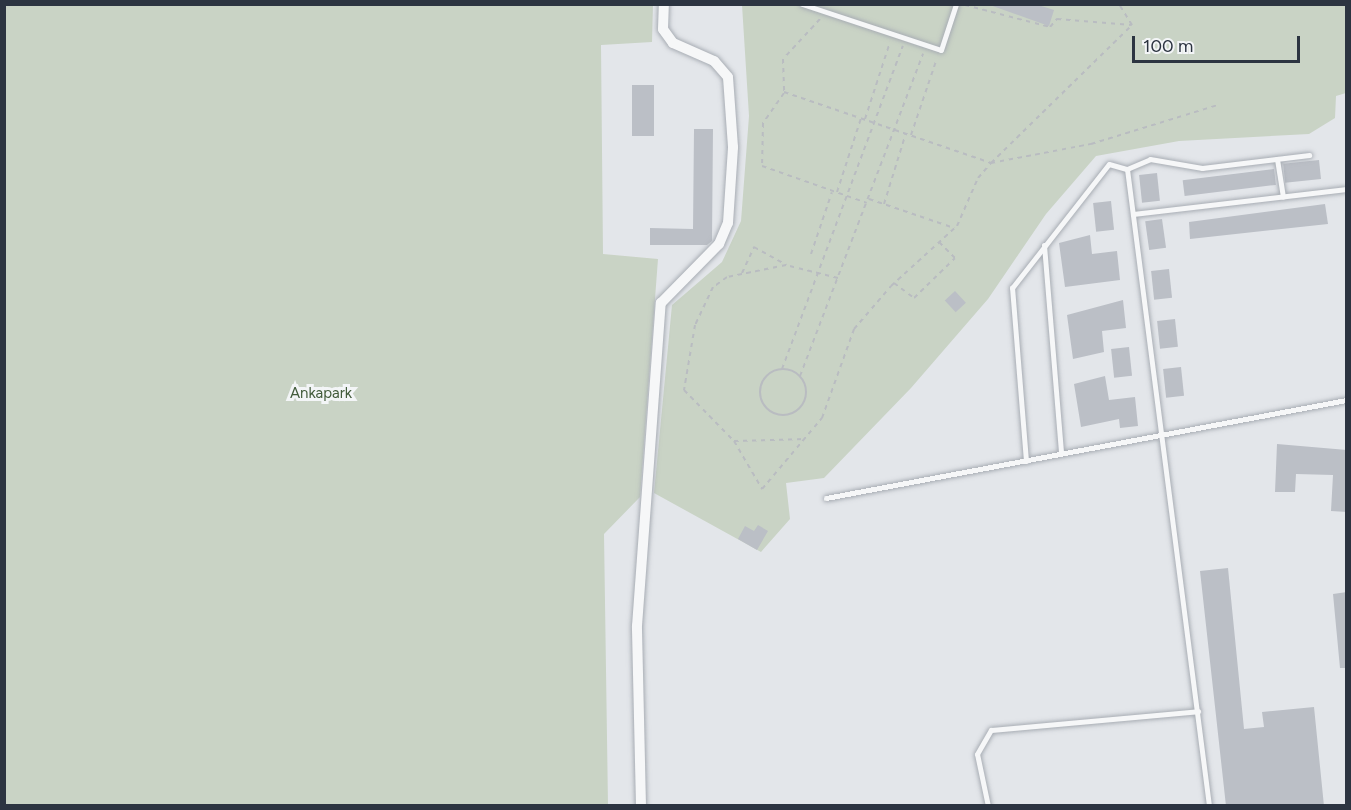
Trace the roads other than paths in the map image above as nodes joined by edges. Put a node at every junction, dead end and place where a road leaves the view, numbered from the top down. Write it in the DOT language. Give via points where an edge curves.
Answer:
graph roads {
  1 [pos="664,4"];
  2 [pos="802,4"];
  3 [pos="956,4"];
  4 [pos="1309,155"];
  5 [pos="1277,159"];
  6 [pos="1127,169"];
  7 [pos="1345,189"];
  8 [pos="1283,197"];
  9 [pos="1132,214"];
  10 [pos="1044,245"];
  11 [pos="1347,400"];
  12 [pos="1163,433"];
  13 [pos="1062,452"];
  14 [pos="1026,460"];
  15 [pos="826,498"];
  16 [pos="1198,711"];
  17 [pos="640,806"];
  18 [pos="988,806"];
  19 [pos="1209,806"];
  1 -- 17 [label="street" via="663,29 673,43 714,61 728,77 733,147 728,223 719,244 661,303 637,626"];
  2 -- 3 [label="lane" via="939,50"];
  4 -- 5 [label="lane"];
  5 -- 6 [label="lane" via="1202,168 1150,159"];
  5 -- 8 [label="lane"];
  6 -- 9 [label="lane"];
  6 -- 10 [label="lane" via="1109,164"];
  7 -- 8 [label="lane"];
  8 -- 9 [label="lane"];
  9 -- 12 [label="lane"];
  10 -- 13 [label="lane"];
  10 -- 14 [label="lane" via="1012,288"];
  11 -- 12 [label="lane"];
  12 -- 13 [label="lane"];
  12 -- 16 [label="lane"];
  13 -- 14 [label="lane"];
  14 -- 15 [label="lane"];
  16 -- 18 [label="lane" via="991,730 977,754"];
  16 -- 19 [label="lane"];
}
